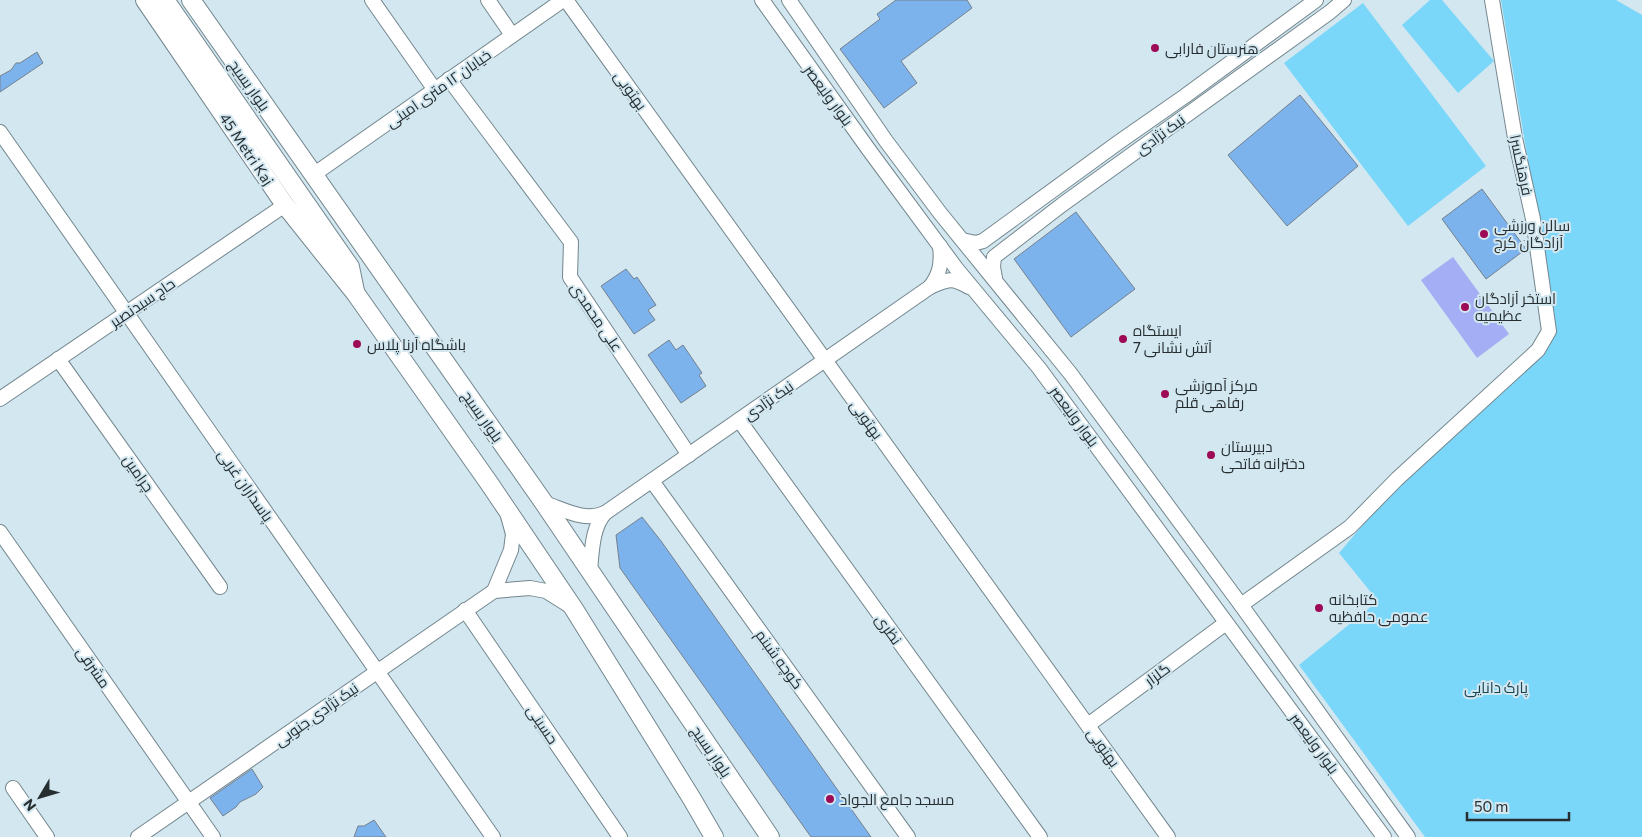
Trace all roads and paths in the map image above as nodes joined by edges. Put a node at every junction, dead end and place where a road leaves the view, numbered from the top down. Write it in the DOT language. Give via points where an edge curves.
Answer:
graph roads {
  1 [pos="145,0"];
  2 [pos="165,0"];
  3 [pos="190,0"];
  4 [pos="372,0"];
  5 [pos="488,0"];
  6 [pos="564,0"];
  7 [pos="762,0"];
  8 [pos="789,0"];
  9 [pos="1316,0"];
  10 [pos="1344,0"];
  11 [pos="1492,0"];
  12 [pos="512,35"];
  13 [pos="1218,72"];
  14 [pos="449,79"];
  15 [pos="1229,84"];
  16 [pos="434,90"];
  17 [pos="868,114"];
  18 [pos="850,123"];
  19 [pos="0,132"];
  20 [pos="886,140"];
  21 [pos="869,150"];
  22 [pos="313,175"];
  23 [pos="1051,191"];
  24 [pos="1063,204"];
  25 [pos="285,205"];
  26 [pos="962,240"];
  27 [pos="982,241"];
  28 [pos="940,246"];
  29 [pos="994,256"];
  30 [pos="995,278"];
  31 [pos="930,287"];
  32 [pos="976,290"];
  33 [pos="356,294"];
  34 [pos="126,313"];
  35 [pos="58,360"];
  36 [pos="825,360"];
  37 [pos="0,399"];
  38 [pos="1095,407"];
  39 [pos="738,420"];
  40 [pos="1078,420"];
  41 [pos="1116,435"];
  42 [pos="1098,447"];
  43 [pos="689,455"];
  44 [pos="652,481"];
  45 [pos="544,503"];
  46 [pos="507,510"];
  47 [pos="605,513"];
  48 [pos="0,532"];
  49 [pos="590,570"];
  50 [pos="220,587"];
  51 [pos="494,591"];
  52 [pos="1241,605"];
  53 [pos="574,609"];
  54 [pos="465,610"];
  55 [pos="1226,623"];
  56 [pos="377,671"];
  57 [pos="1088,725"];
  58 [pos="13,788"];
  59 [pos="188,802"];
  60 [pos="47,837"];
  61 [pos="138,837"];
  62 [pos="213,837"];
  63 [pos="493,837"];
  64 [pos="620,837"];
  65 [pos="714,837"];
  66 [pos="770,837"];
  67 [pos="908,837"];
  68 [pos="1040,837"];
  69 [pos="1168,837"];
  70 [pos="1384,837"];
  71 [pos="1408,837"];
  1 -- 25 [label="main road, 45 Metri Kaj"];
  2 -- 33 [label="main road" via="350,267"];
  3 -- 22 [label="main road, بلوار بسیج"];
  4 -- 16 [label="street"];
  5 -- 12 [label="street"];
  6 -- 12 [label="street, خیابان ۱۲ متری امینی"];
  6 -- 36 [label="street, بهتویی"];
  7 -- 18 [label="street, بلوار ولیعصر"];
  8 -- 17 [label="street, بلوار ولیعصر"];
  9 -- 13 [label="street, نیک نژادی"];
  10 -- 15 [label="street, نیک نژادی"];
  11 -- 52 [label="street, فرهنگسرا" via="1533,219 1549,331 1538,350 1397,479 1350,527"];
  12 -- 14 [label="street, خیابان ۱۲ متری امینی"];
  13 -- 15 [label="street"];
  13 -- 23 [label="street, نیک نژادی"];
  14 -- 16 [label="street, خیابان ۱۲ متری امینی"];
  14 -- 43 [label="street, علی محمدی" via="571,242 570,277"];
  15 -- 24 [label="street, نیک نژادی"];
  16 -- 22 [label="street, خیابان ۱۲ متری امینی"];
  17 -- 18 [label="street" via="869,124 863,130"];
  17 -- 20 [label="street, بلوار ولیعصر"];
  18 -- 21 [label="street, بلوار ولیعصر"];
  19 -- 34 [label="street, پاسداران غربی"];
  20 -- 21 [label="street" via="875,134 870,136"];
  20 -- 26 [label="street, بلوار ولیعصر"];
  21 -- 28 [label="street, بلوار ولیعصر"];
  22 -- 45 [label="main road, بلوار بسیج"];
  23 -- 24 [label="street"];
  23 -- 27 [label="street, نیک نژادی"];
  24 -- 29 [label="street, نیک نژادی"];
  25 -- 33 [label="main road, 45 Metri Kaj"];
  25 -- 34 [label="street, حاج سیدنصیر"];
  26 -- 27 [label="street"];
  26 -- 30 [label="street, بلوار ولیعصر"];
  27 -- 29 [label="street" via="984,252"];
  28 -- 31 [label="street" via="940,270"];
  28 -- 32 [label="street, بلوار ولیعصر"];
  29 -- 30 [label="street"];
  30 -- 38 [label="street, بلوار ولیعصر"];
  31 -- 32 [label="street" via="958,280"];
  31 -- 36 [label="street, نیک نژادی"];
  32 -- 40 [label="street, بلوار ولیعصر"];
  33 -- 46 [label="main road"];
  34 -- 35 [label="street, حاج سیدنصیر"];
  34 -- 56 [label="street, پاسداران غربی"];
  35 -- 37 [label="street, حاج سیدنصیر"];
  35 -- 50 [label="street, چرامین"];
  36 -- 39 [label="street, نیک نژادی"];
  36 -- 57 [label="street, بهتویی"];
  38 -- 40 [label="street" via="1100,418 1097,425 1089,427"];
  38 -- 41 [label="street, بلوار ولیعصر"];
  39 -- 43 [label="street, نیک نژادی"];
  39 -- 68 [label="street, نظری"];
  40 -- 42 [label="street, بلوار ولیعصر"];
  41 -- 42 [label="street" via="1109,428 1100,429 1096,435"];
  41 -- 52 [label="street, بلوار ولیعصر"];
  42 -- 55 [label="street, بلوار ولیعصر"];
  43 -- 44 [label="street, نیک نژادی"];
  44 -- 47 [label="street, نیک نژادی"];
  44 -- 67 [label="street, کوچه شبنم"];
  45 -- 47 [label="street" via="585,517"];
  45 -- 49 [label="main road, بلوار بسیج"];
  46 -- 51 [label="street" via="513,534 511,550"];
  46 -- 53 [label="main road"];
  47 -- 49 [label="street" via="600,518 593,541"];
  48 -- 59 [label="street, مشرقی"];
  49 -- 66 [label="main road, بلوار بسیج"];
  51 -- 53 [label="street" via="530,588 546,591"];
  51 -- 54 [label="street, نیک نژادی جنوبی"];
  52 -- 71 [label="street, بلوار ولیعصر"];
  53 -- 65 [label="main road"];
  54 -- 56 [label="street, نیک نژادی جنوبی"];
  54 -- 64 [label="street, حسینی"];
  55 -- 57 [label="street, گلزار"];
  55 -- 70 [label="street, بلوار ولیعصر"];
  56 -- 59 [label="street, نیک نژادی جنوبی"];
  56 -- 63 [label="street, پاسداران غربی"];
  57 -- 69 [label="street, بهتویی"];
  58 -- 60 [label="street"];
  59 -- 61 [label="street, نیک نژادی جنوبی"];
  59 -- 62 [label="street, مشرقی"];
}
